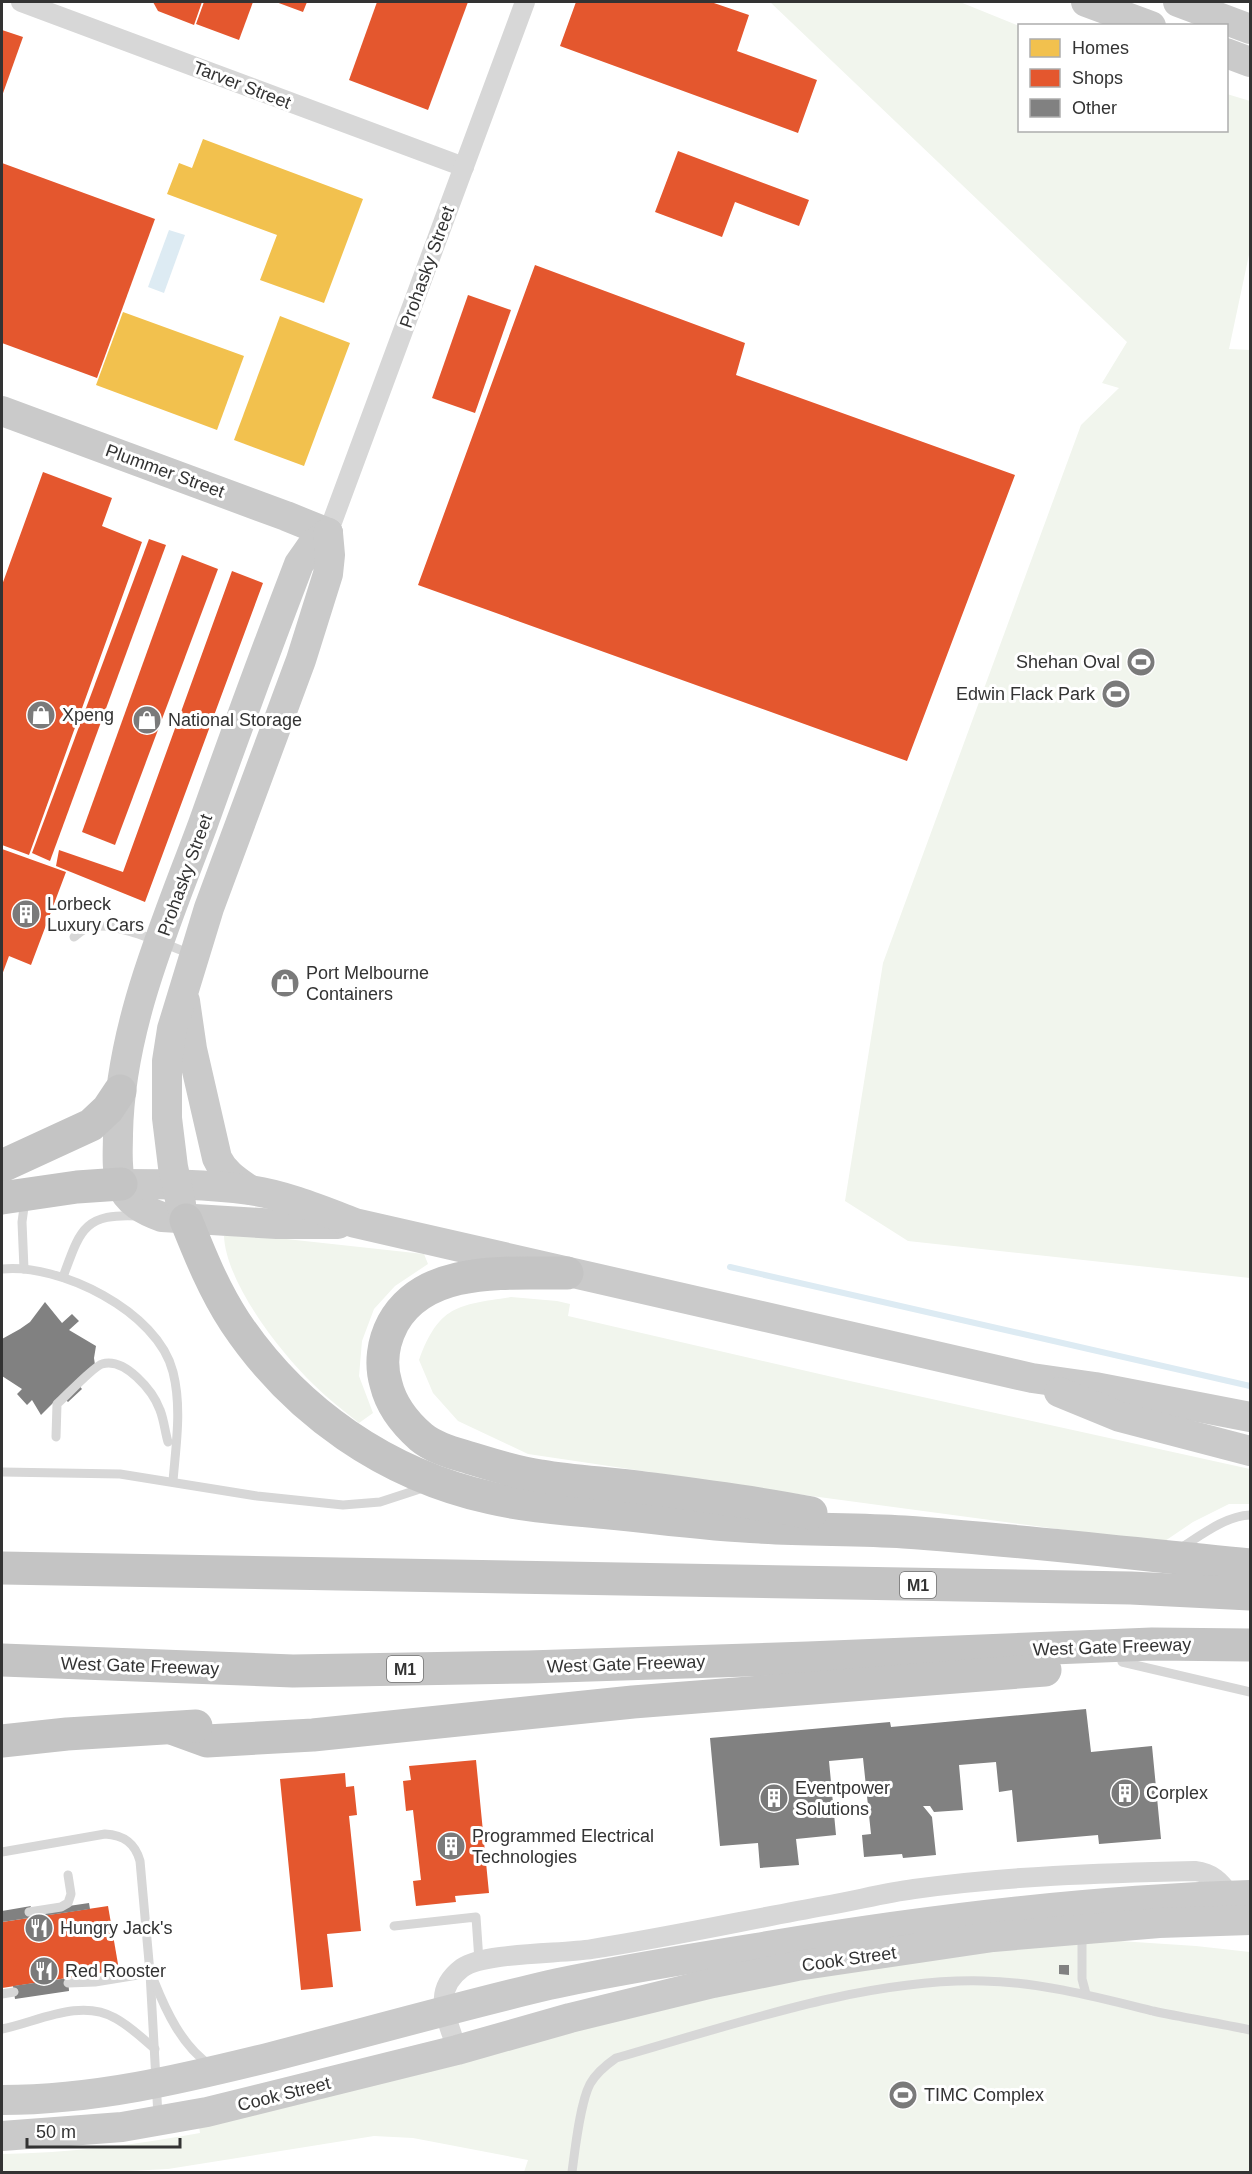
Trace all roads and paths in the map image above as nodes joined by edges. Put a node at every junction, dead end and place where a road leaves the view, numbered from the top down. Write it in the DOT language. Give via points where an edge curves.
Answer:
graph roads {
  1 [pos="21,2"];
  2 [pos="525,2"];
  3 [pos="1086,2"];
  4 [pos="1178,2"];
  5 [pos="1146,24"];
  6 [pos="1251,29"];
  7 [pos="1228,53"];
  8 [pos="1251,62"];
  9 [pos="464,168"];
  10 [pos="2,411"];
  11 [pos="328,533"];
  12 [pos="74,937"];
  13 [pos="160,942"];
  14 [pos="193,955"];
  15 [pos="183,986"];
  16 [pos="120,1091"];
  17 [pos="2,1166"];
  18 [pos="121,1184"];
  19 [pos="176,1184"];
  20 [pos="250,1190"];
  21 [pos="14,1196"];
  22 [pos="174,1218"];
  23 [pos="355,1223"];
  24 [pos="2,1269"];
  25 [pos="24,1269"];
  26 [pos="567,1273"];
  27 [pos="63,1277"];
  28 [pos="1032,1378"];
  29 [pos="1251,1417"];
  30 [pos="56,1437"];
  31 [pos="168,1442"];
  32 [pos="1251,1451"];
  33 [pos="2,1472"];
  34 [pos="172,1482"];
  35 [pos="438,1483"];
  36 [pos="1251,1515"];
  37 [pos="903,1532"];
  38 [pos="2,1549"];
  39 [pos="1164,1557"];
  40 [pos="1251,1565"];
  41 [pos="2,1568"];
  42 [pos="234,1571"];
  43 [pos="1251,1594"];
  44 [pos="1152,1644"];
  45 [pos="1251,1645"];
  46 [pos="808,1658"];
  47 [pos="2,1660"];
  48 [pos="1122,1662"];
  49 [pos="1251,1692"];
  50 [pos="174,1729"];
  51 [pos="2,1741"];
  52 [pos="2,1852"];
  53 [pos="68,1875"];
  54 [pos="1240,1895"];
  55 [pos="824,1906"];
  56 [pos="29,1912"];
  57 [pos="1251,1920"];
  58 [pos="394,1926"];
  59 [pos="1082,1929"];
  60 [pos="798,1941"];
  61 [pos="479,1961"];
  62 [pos="150,1973"];
  63 [pos="68,1983"];
  64 [pos="14,1992"];
  65 [pos="2,1994"];
  66 [pos="1086,1994"];
  67 [pos="446,2012"];
  68 [pos="2,2029"];
  69 [pos="1251,2030"];
  70 [pos="155,2049"];
  71 [pos="457,2050"];
  72 [pos="218,2070"];
  73 [pos="157,2084"];
  74 [pos="2,2100"];
  75 [pos="158,2122"];
  76 [pos="2,2136"];
  77 [pos="572,2172"];
  1 -- 9 [label="street, Tarver Street"];
  2 -- 9 [label="street, Prohasky Street"];
  3 -- 5 [label="main road"];
  4 -- 6 [label="main road"];
  7 -- 8 [label="main road"];
  9 -- 11 [label="street, Prohasky Street"];
  10 -- 11 [label="main road, Plummer Street"];
  11 -- 13 [label="main road, Prohasky Street" via="313,544 299,564"];
  11 -- 14 [label="main road, Prohasky Street" via="328,574 301,660"];
  12 -- 13 [label="lane" via="88,927 107,926"];
  13 -- 14 [label="lane"];
  13 -- 16 [label="main road, Prohasky Street" via="127,1049"];
  14 -- 15 [label="main road, Prohasky Street"];
  15 -- 19 [label="main road, Prohasky Street" via="172,1029 166,1087"];
  15 -- 20 [label="main road" via="192,1049 220,1165"];
  16 -- 17 [label="highway" via="91,1125"];
  16 -- 18 [label="main road, Prohasky Street"];
  18 -- 19 [label="main road"];
  18 -- 21 [label="highway"];
  18 -- 22 [label="main road" via="127,1195 147,1212"];
  19 -- 20 [label="main road"];
  19 -- 22 [label="main road, Prohasky Street"];
  20 -- 23 [label="main road"];
  21 -- 25 [label="lane" via="22,1222"];
  22 -- 23 [label="main road" via="316,1225"];
  22 -- 27 [label="lane" via="111,1216 88,1226 76,1242"];
  22 -- 35 [label="highway" via="242,1331 279,1377 344,1434 390,1462"];
  23 -- 26 [label="main road"];
  24 -- 25 [label="lane"];
  25 -- 27 [label="lane"];
  26 -- 28 [label="main road"];
  26 -- 37 [label="highway" via="449,1280 419,1294 401,1311 388,1335 382,1357 383,1373 397,1410 422,1438 455,1453 540,1476 772,1505"];
  27 -- 34 [label="lane" via="122,1308 163,1350 172,1369 177,1397"];
  28 -- 29 [label="main road"];
  28 -- 32 [label="main road" via="1120,1417"];
  30 -- 31 [label="lane" via="57,1404 100,1364 110,1363 129,1369 149,1389 160,1409"];
  33 -- 34 [label="lane" via="120,1474"];
  34 -- 35 [label="lane" via="343,1505 380,1502"];
  35 -- 37 [label="highway" via="490,1498 539,1506 759,1527"];
  36 -- 39 [label="lane" via="1222,1523"];
  37 -- 39 [label="highway"];
  38 -- 42 [label="highway, M1"];
  39 -- 40 [label="highway"];
  41 -- 42 [label="highway, M1"];
  42 -- 43 [label="highway, M1" via="1131,1588"];
  44 -- 45 [label="highway, West Gate Freeway / M1"];
  44 -- 46 [label="highway, West Gate Freeway / M1"];
  44 -- 48 [label="highway"];
  46 -- 47 [label="highway, West Gate Freeway / M1" via="293,1671"];
  46 -- 50 [label="highway" via="568,1692"];
  48 -- 49 [label="lane"];
  48 -- 50 [label="highway" via="633,1702 313,1735 207,1741"];
  50 -- 51 [label="highway"];
  52 -- 62 [label="lane" via="105,1834 127,1839 140,1862"];
  53 -- 56 [label="lane" via="68,1903"];
  54 -- 55 [label="street, Cook Street" via="1202,1872 1088,1873 912,1889"];
  54 -- 60 [label="main road, Cook Street" via="1065,1905"];
  55 -- 60 [label="street, Cook Street"];
  55 -- 61 [label="street, Cook Street" via="588,1950"];
  57 -- 59 [label="main road, Cook Street"];
  58 -- 61 [label="lane" via="476,1917"];
  59 -- 66 [label="lane" via="1082,1979"];
  59 -- 71 [label="main road, Cook Street" via="797,1966 643,1999"];
  60 -- 67 [label="main road, Cook Street" via="617,1971"];
  61 -- 67 [label="street, Cook Street" via="462,1968 443,1991"];
  62 -- 63 [label="lane"];
  62 -- 70 [label="lane"];
  62 -- 72 [label="lane" via="185,2040"];
  64 -- 65 [label="lane"];
  66 -- 69 [label="lane"];
  66 -- 77 [label="lane" via="982,1981 892,1988 800,2006 616,2058 600,2069 589,2086"];
  67 -- 71 [label="street, Cook Street"];
  67 -- 72 [label="main road, Cook Street"];
  68 -- 70 [label="lane" via="73,2011 100,2012 113,2016"];
  70 -- 73 [label="lane"];
  71 -- 75 [label="main road, Cook Street"];
  72 -- 73 [label="main road, Cook Street"];
  73 -- 74 [label="main road, Cook Street" via="94,2095"];
  73 -- 75 [label="lane"];
  75 -- 76 [label="main road, Cook Street"];
}
